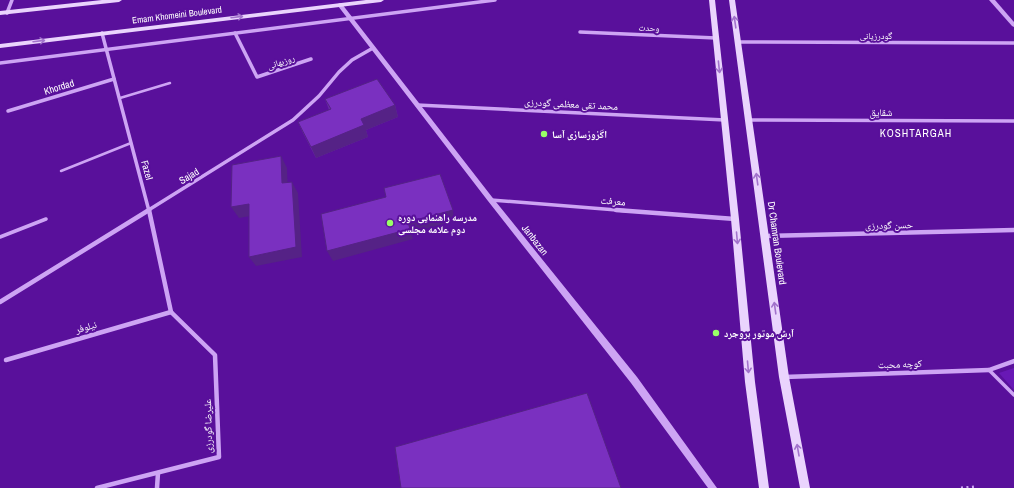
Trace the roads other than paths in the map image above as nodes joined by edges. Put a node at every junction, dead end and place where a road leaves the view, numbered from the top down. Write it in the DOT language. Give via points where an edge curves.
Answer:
graph roads {
  1 [pos="12,0"];
  2 [pos="119,0"];
  3 [pos="380,0"];
  4 [pos="495,0"];
  5 [pos="712,0"];
  6 [pos="732,0"];
  7 [pos="992,0"];
  8 [pos="340,5"];
  9 [pos="7,13"];
  10 [pos="0,14"];
  11 [pos="350,19"];
  12 [pos="1014,25"];
  13 [pos="580,32"];
  14 [pos="102,33"];
  15 [pos="235,34"];
  16 [pos="716,38"];
  17 [pos="738,42"];
  18 [pos="1014,44"];
  19 [pos="0,46"];
  20 [pos="373,48"];
  21 [pos="107,49"];
  22 [pos="311,59"];
  23 [pos="0,63"];
  24 [pos="114,79"];
  25 [pos="170,83"];
  26 [pos="120,98"];
  27 [pos="417,105"];
  28 [pos="8,111"];
  29 [pos="725,120"];
  30 [pos="749,120"];
  31 [pos="1014,121"];
  32 [pos="131,144"];
  33 [pos="62,171"];
  34 [pos="490,200"];
  35 [pos="149,210"];
  36 [pos="46,219"];
  37 [pos="735,219"];
  38 [pos="1014,230"];
  39 [pos="765,236"];
  40 [pos="0,237"];
  41 [pos="0,302"];
  42 [pos="171,312"];
  43 [pos="6,360"];
  44 [pos="1014,361"];
  45 [pos="988,370"];
  46 [pos="784,377"];
  47 [pos="1014,395"];
  48 [pos="158,473"];
  49 [pos="97,488"];
  50 [pos="157,488"];
  51 [pos="713,488"];
  52 [pos="764,488"];
  53 [pos="805,488"];
  1 -- 9 [label="street"];
  2 -- 9 [label="main road"];
  3 -- 8 [label="main road, Emam Khomeini Boulevard"];
  4 -- 11 [label="street"];
  5 -- 16 [label="main road"];
  17 -- 6 [label="main road, Dr Chamran Boulevard, one-way"];
  7 -- 12 [label="street"];
  8 -- 11 [label="street, Janbazan"];
  14 -- 8 [label="main road, Emam Khomeini Boulevard, one-way"];
  9 -- 10 [label="main road"];
  11 -- 15 [label="street"];
  11 -- 20 [label="street, Janbazan"];
  13 -- 16 [label="street, وحدت"];
  19 -- 14 [label="main road, Emam Khomeini Boulevard, one-way"];
  14 -- 21 [label="street, Fazel"];
  15 -- 21 [label="street"];
  15 -- 22 [label="street, روزبهانی" via="257,77"];
  16 -- 29 [label="main road, one-way"];
  17 -- 18 [label="street, گودرزیانی"];
  17 -- 30 [label="main road, Dr Chamran Boulevard"];
  20 -- 27 [label="street, Janbazan"];
  20 -- 35 [label="street, Sajad" via="352,60 293,120"];
  21 -- 23 [label="street"];
  21 -- 24 [label="street, Fazel"];
  24 -- 26 [label="street, Fazel"];
  24 -- 28 [label="street, Khordad"];
  25 -- 26 [label="lane"];
  26 -- 32 [label="street, Fazel"];
  27 -- 29 [label="street, محمد تقی معظمی گودرزی"];
  27 -- 34 [label="street, Janbazan"];
  29 -- 37 [label="main road"];
  30 -- 31 [label="street, شقایق"];
  39 -- 30 [label="main road, Dr Chamran Boulevard, one-way"];
  32 -- 33 [label="lane"];
  32 -- 35 [label="street, Fazel"];
  34 -- 37 [label="street, معرفت"];
  34 -- 51 [label="street, Janbazan" via="634,380"];
  35 -- 41 [label="street, Sajad"];
  35 -- 42 [label="street, Fazel"];
  36 -- 40 [label="lane"];
  37 -- 52 [label="main road, one-way" via="750,382"];
  38 -- 39 [label="street, حسن گودرزی"];
  46 -- 39 [label="main road, Dr Chamran Boulevard, one-way"];
  42 -- 43 [label="street, نیلوفر"];
  42 -- 48 [label="street, علیرضا گودرزی" via="215,355 220,457"];
  44 -- 45 [label="street, کوچه محبت"];
  45 -- 46 [label="street, کوچه محبت"];
  45 -- 47 [label="lane"];
  53 -- 46 [label="main road, Dr Chamran Boulevard, one-way"];
  48 -- 49 [label="street, علیرضا گودرزی"];
  48 -- 50 [label="street"];
}
